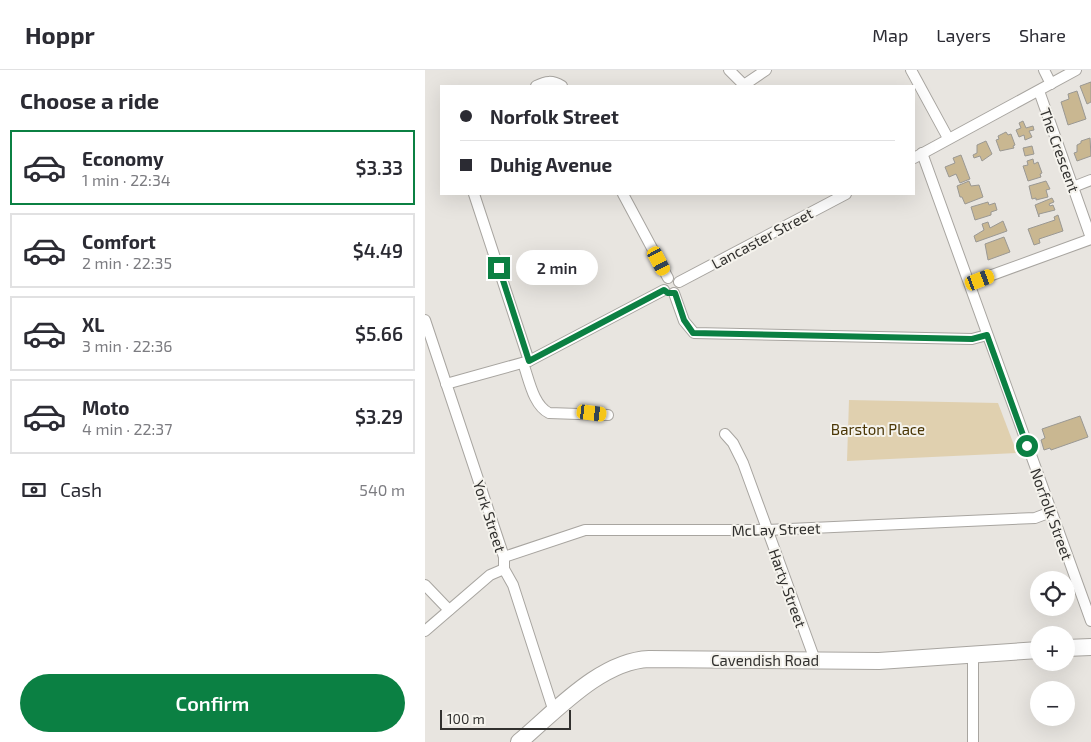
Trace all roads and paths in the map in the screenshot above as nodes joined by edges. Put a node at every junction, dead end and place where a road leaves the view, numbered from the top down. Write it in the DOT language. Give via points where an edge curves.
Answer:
graph roads {
  1 [pos="729,70"];
  2 [pos="766,70"];
  3 [pos="911,70"];
  4 [pos="1044,70"];
  5 [pos="1076,70"];
  6 [pos="558,84"];
  7 [pos="1051,84"];
  8 [pos="538,85"];
  9 [pos="743,85"];
  10 [pos="745,85"];
  11 [pos="1039,91"];
  12 [pos="948,138"];
  13 [pos="918,156"];
  14 [pos="1091,180"];
  15 [pos="1073,187"];
  16 [pos="474,195"];
  17 [pos="624,195"];
  18 [pos="844,195"];
  19 [pos="1091,238"];
  20 [pos="673,280"];
  21 [pos="970,283"];
  22 [pos="664,290"];
  23 [pos="675,293"];
  24 [pos="425,320"];
  25 [pos="987,335"];
  26 [pos="526,362"];
  27 [pos="446,384"];
  28 [pos="608,415"];
  29 [pos="725,434"];
  30 [pos="1051,512"];
  31 [pos="767,530"];
  32 [pos="504,557"];
  33 [pos="504,569"];
  34 [pos="425,585"];
  35 [pos="449,610"];
  36 [pos="1091,621"];
  37 [pos="425,631"];
  38 [pos="1091,647"];
  39 [pos="1075,648"];
  40 [pos="1030,651"];
  41 [pos="973,655"];
  42 [pos="815,660"];
  43 [pos="554,712"];
  44 [pos="519,742"];
  45 [pos="973,742"];
  1 -- 9 [label="street"];
  2 -- 10 [label="street"];
  3 -- 12 [label="street"];
  4 -- 7 [label="street"];
  5 -- 7 [label="street"];
  6 -- 8 [label="street" via="545,81"];
  7 -- 11 [label="street"];
  11 -- 12 [label="street"];
  11 -- 15 [label="street, The Crescent"];
  12 -- 13 [label="street"];
  13 -- 21 [label="street, Norfolk Street"];
  14 -- 15 [label="street"];
  15 -- 19 [label="street, The Crescent"];
  16 -- 26 [label="street"];
  17 -- 20 [label="street"];
  18 -- 20 [label="street, Lancaster Street"];
  19 -- 21 [label="street"];
  20 -- 22 [label="street" via="663,284"];
  20 -- 23 [label="street" via="679,290"];
  21 -- 25 [label="street, Norfolk Street"];
  22 -- 23 [label="street"];
  22 -- 26 [label="street"];
  23 -- 25 [label="street" via="684,320 693,333 972,339"];
  24 -- 27 [label="street, York Street"];
  25 -- 30 [label="street, Norfolk Street"];
  26 -- 27 [label="street"];
  26 -- 28 [label="street" via="542,409 549,413"];
  27 -- 32 [label="street, York Street"];
  29 -- 31 [label="street, Harty Street" via="743,462"];
  30 -- 31 [label="street, McLay Street" via="1035,518"];
  30 -- 36 [label="street, Norfolk Street"];
  31 -- 32 [label="street, McLay Street" via="585,530"];
  31 -- 42 [label="street, Harty Street"];
  32 -- 33 [label="street, York Street"];
  33 -- 35 [label="street" via="490,575"];
  33 -- 43 [label="street, York Street" via="513,585"];
  34 -- 35 [label="street"];
  35 -- 37 [label="street"];
  38 -- 39 [label="main road"];
  40 -- 41 [label="main road, Cavendish Road"];
  41 -- 42 [label="main road, Cavendish Road" via="879,661"];
  41 -- 45 [label="street"];
  42 -- 43 [label="main road, Cavendish Road" via="633,661 601,675"];
  43 -- 44 [label="main road, Cavendish Road"];
}
